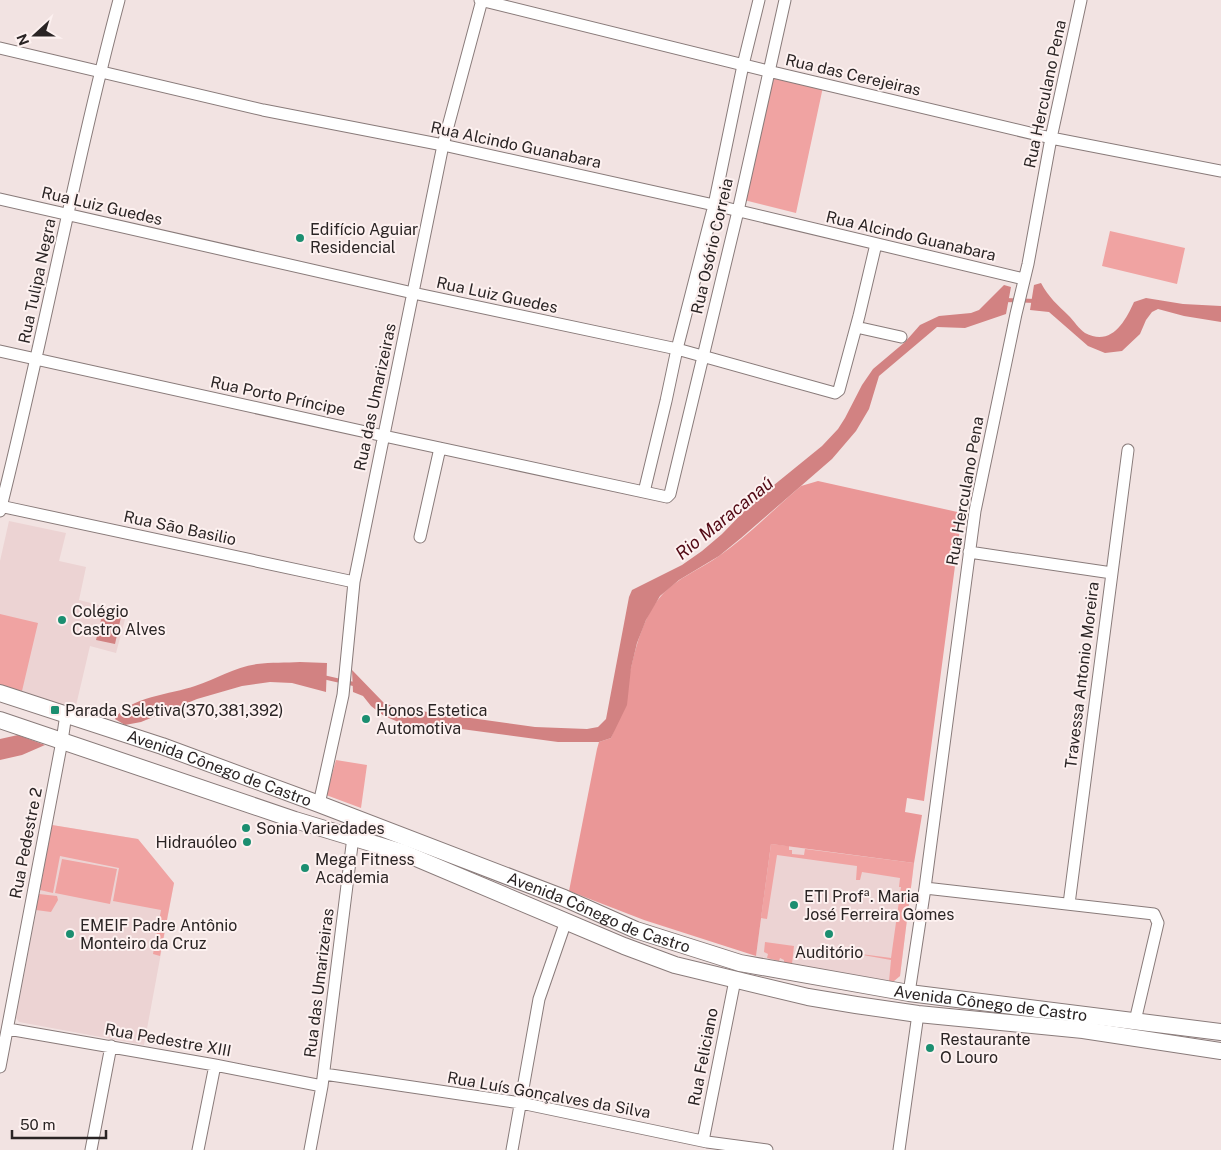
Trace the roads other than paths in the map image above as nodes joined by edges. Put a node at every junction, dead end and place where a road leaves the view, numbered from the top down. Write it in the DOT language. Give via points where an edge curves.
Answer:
graph roads {
  1 [pos="119,0"];
  2 [pos="481,0"];
  3 [pos="759,0"];
  4 [pos="785,0"];
  5 [pos="1082,0"];
  6 [pos="0,48"];
  7 [pos="743,65"];
  8 [pos="100,71"];
  9 [pos="768,71"];
  10 [pos="1051,138"];
  11 [pos="444,146"];
  12 [pos="1221,171"];
  13 [pos="0,199"];
  14 [pos="714,205"];
  15 [pos="738,211"];
  16 [pos="68,215"];
  17 [pos="876,244"];
  18 [pos="1024,283"];
  19 [pos="413,293"];
  20 [pos="856,327"];
  21 [pos="901,337"];
  22 [pos="677,349"];
  23 [pos="0,351"];
  24 [pos="702,357"];
  25 [pos="36,359"];
  26 [pos="384,436"];
  27 [pos="440,448"];
  28 [pos="1128,450"];
  29 [pos="644,492"];
  30 [pos="668,497"];
  31 [pos="0,507"];
  32 [pos="420,537"];
  33 [pos="969,552"];
  34 [pos="1112,573"];
  35 [pos="354,582"];
  36 [pos="0,693"];
  37 [pos="66,714"];
  38 [pos="0,720"];
  39 [pos="62,741"];
  40 [pos="319,804"];
  41 [pos="358,820"];
  42 [pos="353,837"];
  43 [pos="925,888"];
  44 [pos="1069,904"];
  45 [pos="566,921"];
  46 [pos="735,980"];
  47 [pos="909,993"];
  48 [pos="918,1014"];
  49 [pos="1135,1021"];
  50 [pos="8,1029"];
  51 [pos="1221,1032"];
  52 [pos="111,1046"];
  53 [pos="1221,1051"];
  54 [pos="215,1065"];
  55 [pos="0,1067"];
  56 [pos="324,1074"];
  57 [pos="322,1086"];
  58 [pos="521,1103"];
  59 [pos="705,1144"];
  60 [pos="91,1150"];
  61 [pos="198,1150"];
  62 [pos="310,1150"];
  63 [pos="512,1150"];
  64 [pos="767,1150"];
  65 [pos="899,1150"];
  1 -- 8 [label="street, Rua Tulipa Negra"];
  2 -- 7 [label="street, Rua das Cerejeiras"];
  2 -- 11 [label="street, Rua das Umarizeiras"];
  3 -- 7 [label="street, Rua Osório Correia"];
  4 -- 9 [label="street, Rua Osório Correia"];
  5 -- 10 [label="street, Rua Herculano Pena"];
  6 -- 8 [label="street, Rua Alcindo Guanabara"];
  7 -- 9 [label="street, Rua das Cerejeiras"];
  7 -- 14 [label="street, Rua Osório Correia"];
  8 -- 11 [label="street, Rua Alcindo Guanabara" via="263,110"];
  8 -- 16 [label="street, Rua Tulipa Negra"];
  9 -- 10 [label="street, Rua das Cerejeiras"];
  9 -- 15 [label="street, Rua Osório Correia"];
  10 -- 12 [label="street, Rua das Cerejeiras"];
  10 -- 18 [label="street, Rua Herculano Pena"];
  11 -- 14 [label="street, Rua Alcindo Guanabara"];
  11 -- 19 [label="street, Rua das Umarizeiras"];
  13 -- 16 [label="street, Rua Luiz Guedes"];
  14 -- 15 [label="street, Rua Alcindo Guanabara"];
  14 -- 22 [label="street, Rua Osório Correia"];
  15 -- 17 [label="street, Rua Alcindo Guanabara"];
  15 -- 24 [label="street, Rua Osório Correia"];
  16 -- 19 [label="street, Rua Luiz Guedes"];
  16 -- 25 [label="street, Rua Tulipa Negra"];
  17 -- 18 [label="street, Rua Alcindo Guanabara"];
  17 -- 20 [label="street, Rua Luiz Guedes"];
  18 -- 33 [label="street, Rua Herculano Pena"];
  19 -- 22 [label="street, Rua Luiz Guedes"];
  19 -- 26 [label="street, Rua das Umarizeiras"];
  20 -- 21 [label="street"];
  20 -- 24 [label="street, Rua Luiz Guedes" via="839,390 834,392"];
  22 -- 24 [label="street, Rua Luiz Guedes"];
  22 -- 29 [label="street, Rua Osório Correia"];
  23 -- 25 [label="street, Rua Porto Príncipe"];
  24 -- 30 [label="street, Rua Osório Correia"];
  25 -- 26 [label="street, Rua Porto Príncipe"];
  25 -- 31 [label="street, Rua Tulipa Negra"];
  26 -- 27 [label="street, Rua Porto Príncipe"];
  26 -- 35 [label="street, Rua das Umarizeiras"];
  27 -- 29 [label="street, Rua Porto Príncipe"];
  27 -- 32 [label="street"];
  28 -- 34 [label="street, Travessa Antonio Moreira"];
  29 -- 30 [label="street, Rua Porto Príncipe"];
  31 -- 35 [label="street, Rua São Basilio"];
  33 -- 34 [label="street"];
  33 -- 43 [label="street, Rua Herculano Pena"];
  34 -- 44 [label="street, Travessa Antonio Moreira"];
  35 -- 40 [label="street, Rua das Umarizeiras" via="343,695"];
  36 -- 37 [label="main road, Avenida Cônego de Castro"];
  37 -- 39 [label="street, Rua Pedestre 2"];
  37 -- 40 [label="main road, Avenida Cônego de Castro"];
  38 -- 39 [label="main road, Avenida Cônego de Castro"];
  39 -- 42 [label="main road, Avenida Cônego de Castro"];
  39 -- 50 [label="street, Rua Pedestre 2"];
  40 -- 41 [label="main road, Avenida Cônego de Castro"];
  41 -- 42 [label="street, Rua das Umarizeiras"];
  41 -- 47 [label="main road, Avenida Cônego de Castro" via="564,898 636,930 740,963"];
  42 -- 45 [label="main road, Avenida Cônego de Castro" via="404,853"];
  42 -- 56 [label="street, Rua das Umarizeiras"];
  43 -- 44 [label="street"];
  43 -- 47 [label="street, Rua Herculano Pena"];
  44 -- 49 [label="street" via="1156,916 1158,923"];
  45 -- 46 [label="main road, Avenida Cônego de Castro" via="675,965"];
  45 -- 58 [label="street" via="539,999"];
  46 -- 48 [label="main road, Avenida Cônego de Castro" via="808,997"];
  46 -- 59 [label="street, Rua Feliciano"];
  47 -- 49 [label="main road, Avenida Cônego de Castro"];
  48 -- 53 [label="main road, Avenida Cônego de Castro" via="1083,1030"];
  48 -- 65 [label="street"];
  49 -- 51 [label="main road, Avenida Cônego de Castro"];
  50 -- 52 [label="street, Rua Pedestre XIII"];
  50 -- 55 [label="street, Rua Pedestre 2"];
  52 -- 54 [label="street, Rua Pedestre XIII"];
  52 -- 60 [label="street"];
  54 -- 57 [label="street, Rua Pedestre XIII"];
  54 -- 61 [label="street"];
  56 -- 57 [label="street, Rua das Umarizeiras"];
  56 -- 58 [label="street, Rua Luís Gonçalves da Silva"];
  57 -- 62 [label="street, Rua das Umarizeiras"];
  58 -- 59 [label="street, Rua Luís Gonçalves da Silva"];
  58 -- 63 [label="street"];
  59 -- 64 [label="street, Rua Luís Gonçalves da Silva"];
}
